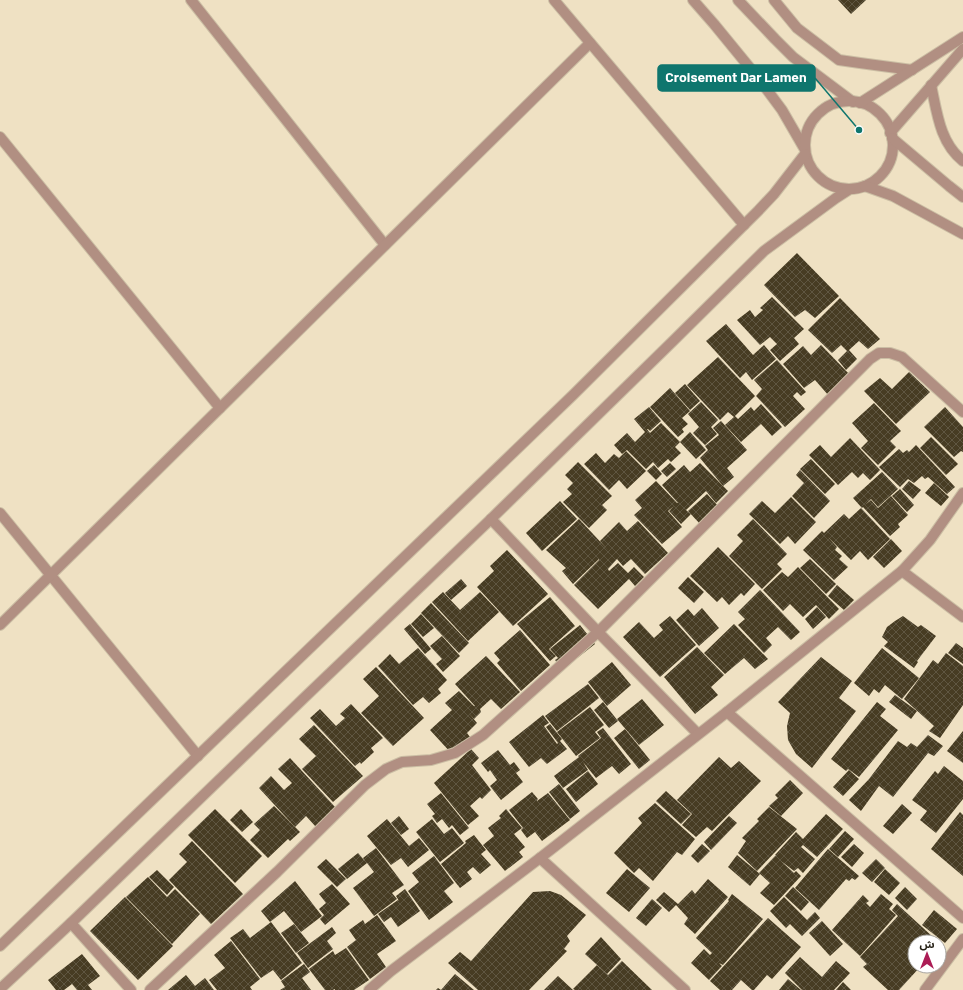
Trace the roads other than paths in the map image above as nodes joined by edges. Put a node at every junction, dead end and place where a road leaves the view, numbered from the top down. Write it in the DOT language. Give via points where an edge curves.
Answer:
graph roads {
  1 [pos="191,0"];
  2 [pos="554,0"];
  3 [pos="693,0"];
  4 [pos="738,0"];
  5 [pos="774,0"];
  6 [pos="963,37"];
  7 [pos="590,43"];
  8 [pos="963,49"];
  9 [pos="912,70"];
  10 [pos="931,85"];
  11 [pos="856,103"];
  12 [pos="891,136"];
  13 [pos="0,137"];
  14 [pos="805,151"];
  15 [pos="963,161"];
  16 [pos="865,186"];
  17 [pos="850,189"];
  18 [pos="963,197"];
  19 [pos="744,225"];
  20 [pos="963,234"];
  21 [pos="385,245"];
  22 [pos="220,408"];
  23 [pos="963,412"];
  24 [pos="963,494"];
  25 [pos="0,513"];
  26 [pos="491,519"];
  27 [pos="902,571"];
  28 [pos="51,576"];
  29 [pos="963,617"];
  30 [pos="0,625"];
  31 [pos="598,632"];
  32 [pos="727,712"];
  33 [pos="698,734"];
  34 [pos="198,756"];
  35 [pos="540,858"];
  36 [pos="963,918"];
  37 [pos="71,923"];
  38 [pos="963,939"];
  39 [pos="0,946"];
  40 [pos="0,989"];
  41 [pos="131,990"];
  42 [pos="150,990"];
  43 [pos="369,990"];
  44 [pos="685,990"];
  45 [pos="925,990"];
  1 -- 21 [label="street"];
  2 -- 7 [label="street"];
  3 -- 14 [label="street" via="782,110"];
  4 -- 11 [label="street" via="793,57"];
  5 -- 9 [label="street" via="796,28 839,60"];
  6 -- 9 [label="street"];
  7 -- 19 [label="street"];
  7 -- 21 [label="street"];
  8 -- 10 [label="street"];
  9 -- 11 [label="street"];
  10 -- 12 [label="street"];
  10 -- 15 [label="street" via="944,139 956,156"];
  11 -- 12 [label="street" via="875,110 883,118"];
  11 -- 14 [label="street" via="838,103 824,109 813,119 806,133"];
  12 -- 16 [label="street" via="892,154 887,167 877,179"];
  12 -- 18 [label="street"];
  13 -- 22 [label="street"];
  14 -- 17 [label="street" via="816,176 826,184"];
  14 -- 19 [label="street" via="774,194"];
  16 -- 17 [label="street"];
  16 -- 20 [label="street" via="894,196"];
  17 -- 26 [label="street" via="764,251"];
  19 -- 34 [label="street" via="573,395"];
  21 -- 22 [label="street"];
  22 -- 28 [label="street"];
  23 -- 31 [label="street" via="902,356 879,353 870,359"];
  24 -- 27 [label="street" via="930,540"];
  25 -- 28 [label="street"];
  26 -- 31 [label="street"];
  26 -- 37 [label="street"];
  27 -- 29 [label="street"];
  27 -- 32 [label="street"];
  28 -- 30 [label="street"];
  28 -- 34 [label="street"];
  31 -- 33 [label="street"];
  31 -- 42 [label="street" via="483,735 455,753 431,760 402,762 386,769"];
  32 -- 33 [label="street"];
  32 -- 36 [label="street"];
  33 -- 35 [label="street"];
  34 -- 39 [label="street"];
  35 -- 43 [label="street"];
  35 -- 44 [label="street"];
  37 -- 40 [label="street"];
  37 -- 41 [label="street"];
  38 -- 45 [label="street"];
}
